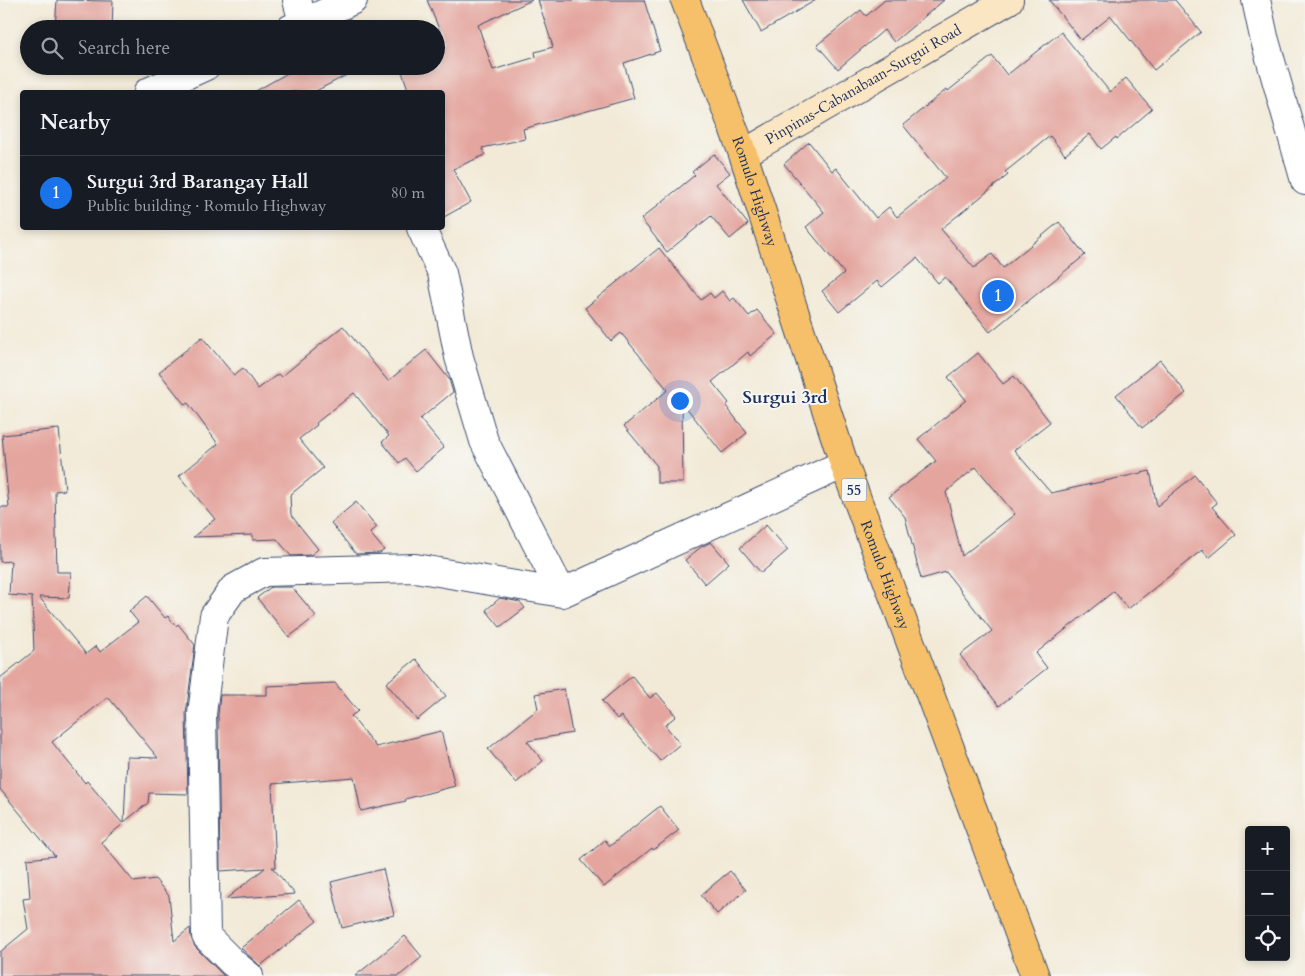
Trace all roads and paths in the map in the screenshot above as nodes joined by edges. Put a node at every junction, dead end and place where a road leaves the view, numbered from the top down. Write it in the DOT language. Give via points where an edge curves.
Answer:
graph roads {
  1 [pos="353,0"];
  2 [pos="685,0"];
  3 [pos="1009,0"];
  4 [pos="1256,0"];
  5 [pos="297,17"];
  6 [pos="186,75"];
  7 [pos="152,90"];
  8 [pos="743,154"];
  9 [pos="1305,181"];
  10 [pos="422,230"];
  11 [pos="844,464"];
  12 [pos="562,593"];
  13 [pos="249,976"];
  14 [pos="1035,976"];
  1 -- 5 [label="street"];
  2 -- 8 [label="highway, Romulo Highway / 55"];
  3 -- 8 [label="street, Pinpinas-Cabanabaan-Surgui Road"];
  4 -- 9 [label="street"];
  6 -- 7 [label="street"];
  8 -- 11 [label="highway, Romulo Highway / 55"];
  10 -- 12 [label="street" via="442,273 459,356 484,441"];
  11 -- 12 [label="street"];
  11 -- 14 [label="highway, Romulo Highway / 55"];
  12 -- 13 [label="street" via="415,568 264,572 233,589 214,616 202,714 206,936"];
}
